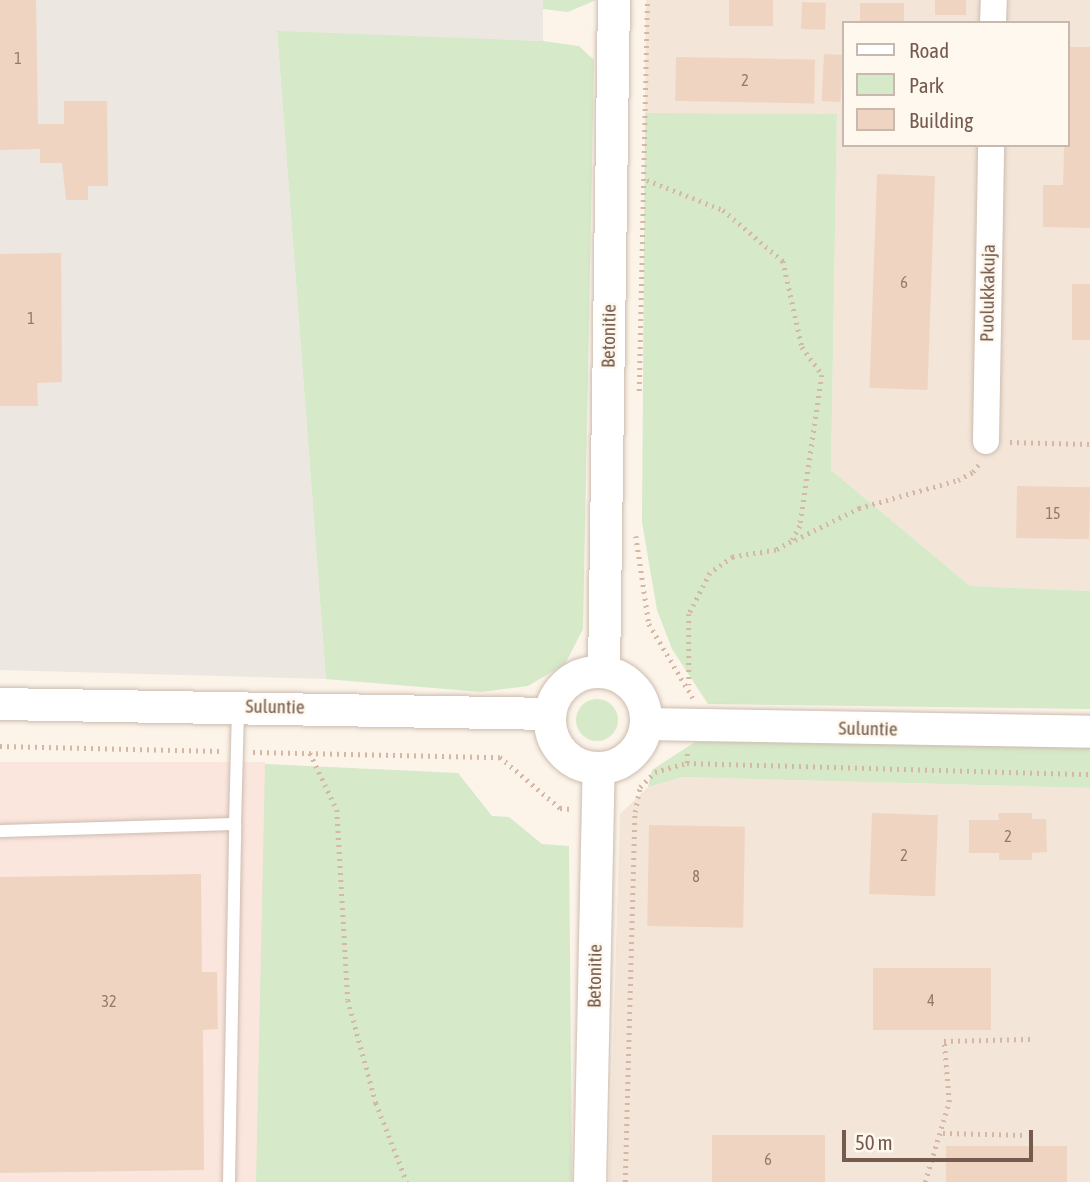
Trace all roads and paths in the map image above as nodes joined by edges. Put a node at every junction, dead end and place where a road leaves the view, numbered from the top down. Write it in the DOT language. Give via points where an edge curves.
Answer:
graph roads {
  1 [pos="614,0"];
  2 [pos="647,0"];
  3 [pos="994,0"];
  4 [pos="993,21"];
  5 [pos="991,147"];
  6 [pos="646,180"];
  7 [pos="639,399"];
  8 [pos="986,441"];
  9 [pos="1090,444"];
  10 [pos="634,522"];
  11 [pos="791,542"];
  12 [pos="604,672"];
  13 [pos="689,686"];
  14 [pos="0,704"];
  15 [pos="238,707"];
  16 [pos="550,714"];
  17 [pos="646,724"];
  18 [pos="690,726"];
  19 [pos="1090,732"];
  20 [pos="0,746"];
  21 [pos="236,751"];
  22 [pos="310,753"];
  23 [pos="687,764"];
  24 [pos="599,769"];
  25 [pos="1090,774"];
  26 [pos="598,812"];
  27 [pos="635,812"];
  28 [pos="235,824"];
  29 [pos="0,831"];
  30 [pos="1031,1039"];
  31 [pos="943,1133"];
  32 [pos="1025,1135"];
  33 [pos="229,1182"];
  34 [pos="408,1182"];
  35 [pos="590,1182"];
  36 [pos="625,1182"];
  37 [pos="925,1182"];
  1 -- 12 [label="street, Betonitie"];
  2 -- 6 [label="path"];
  3 -- 4 [label="street"];
  5 -- 8 [label="street, Puolukkakuja"];
  6 -- 7 [label="path"];
  6 -- 11 [label="path" via="723,210 783,261 802,347 822,375 800,526"];
  8 -- 9 [label="path"];
  8 -- 11 [label="path" via="973,472 859,508"];
  10 -- 13 [label="path" via="649,624"];
  11 -- 13 [label="path" via="776,550 733,557 710,573 688,614"];
  12 -- 16 [label="street" via="579,675 559,690"];
  12 -- 17 [label="street" via="626,681 634,690 642,700"];
  13 -- 18 [label="path" via="694,695"];
  14 -- 15 [label="street, Suluntie"];
  15 -- 16 [label="street, Suluntie"];
  15 -- 21 [label="lane"];
  16 -- 24 [label="street" via="554,741 572,762"];
  17 -- 18 [label="street, Suluntie"];
  17 -- 24 [label="street" via="639,747 622,763"];
  18 -- 19 [label="street, Suluntie"];
  18 -- 23 [label="path"];
  20 -- 21 [label="path"];
  21 -- 22 [label="path"];
  21 -- 28 [label="lane"];
  22 -- 26 [label="path" via="500,757 559,808"];
  22 -- 34 [label="path" via="337,810 348,1000 376,1103"];
  23 -- 25 [label="path"];
  23 -- 27 [label="path" via="654,772 640,787"];
  24 -- 26 [label="street, Betonitie"];
  26 -- 27 [label="path"];
  26 -- 35 [label="street, Betonitie"];
  27 -- 36 [label="path"];
  28 -- 29 [label="lane"];
  28 -- 33 [label="lane"];
  30 -- 31 [label="path" via="944,1041 949,1102"];
  31 -- 32 [label="path"];
  31 -- 37 [label="path"];
}
